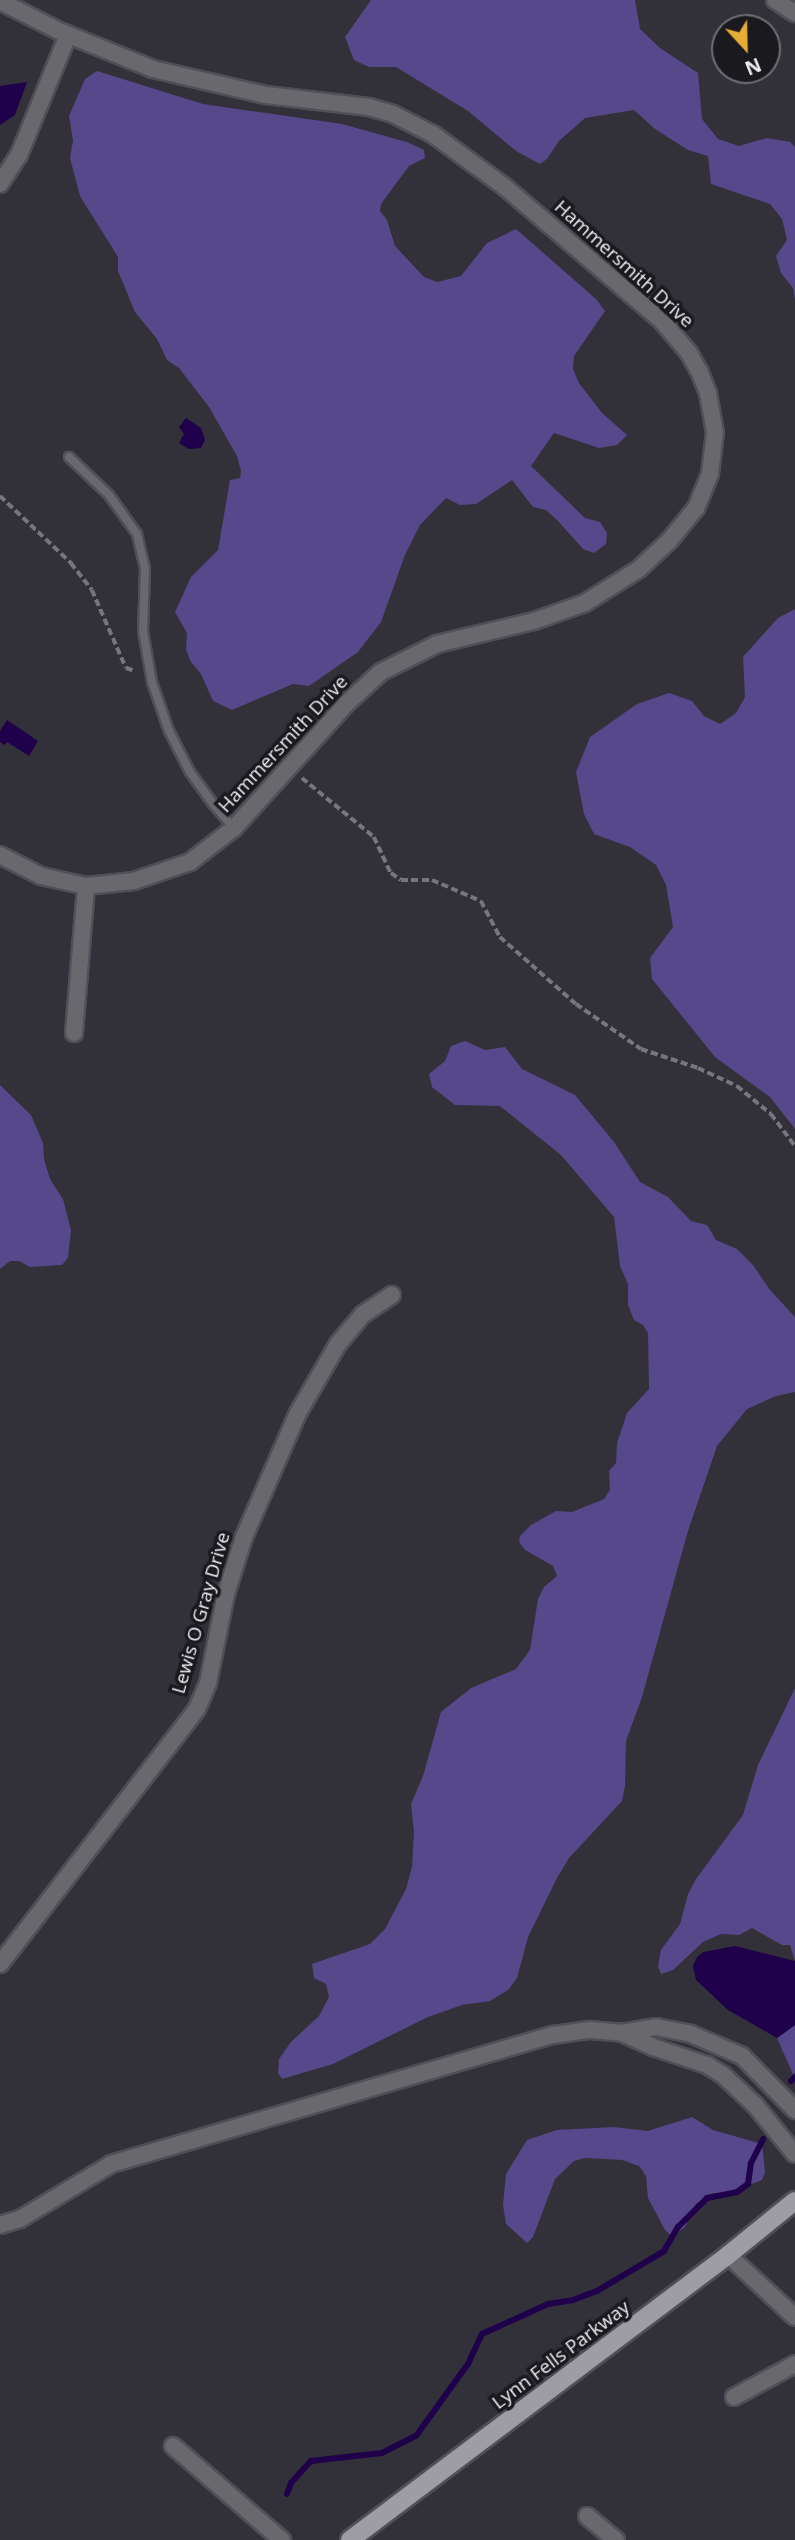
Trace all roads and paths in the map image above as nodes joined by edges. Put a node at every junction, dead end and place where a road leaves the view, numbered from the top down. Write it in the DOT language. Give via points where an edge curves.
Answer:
graph roads {
  1 [pos="775,0"];
  2 [pos="0,1"];
  3 [pos="795,13"];
  4 [pos="68,35"];
  5 [pos="0,184"];
  6 [pos="69,457"];
  7 [pos="0,496"];
  8 [pos="148,669"];
  9 [pos="290,768"];
  10 [pos="234,828"];
  11 [pos="0,855"];
  12 [pos="86,886"];
  13 [pos="74,1033"];
  14 [pos="795,1146"];
  15 [pos="392,1295"];
  16 [pos="0,1964"];
  17 [pos="622,2033"];
  18 [pos="795,2110"];
  19 [pos="795,2154"];
  20 [pos="795,2201"];
  21 [pos="0,2225"];
  22 [pos="728,2255"];
  23 [pos="795,2317"];
  24 [pos="795,2364"];
  25 [pos="734,2398"];
  26 [pos="173,2446"];
  27 [pos="587,2516"];
  28 [pos="282,2540"];
  29 [pos="349,2540"];
  30 [pos="616,2540"];
  1 -- 3 [label="street"];
  2 -- 4 [label="street, Hammersmith Drive"];
  4 -- 5 [label="street" via="19,155"];
  4 -- 9 [label="street, Hammersmith Drive" via="179,77 267,95 349,102 393,114 424,129 505,187 662,321 689,353 708,393 715,432 710,474 696,508 656,554 585,603 534,621 437,644 381,672"];
  6 -- 8 [label="lane" via="109,495 137,534 145,569 143,631"];
  7 -- 8 [label="path" via="71,563 92,590 126,668 130,672"];
  8 -- 10 [label="lane" via="179,752"];
  9 -- 10 [label="street, Hammersmith Drive"];
  9 -- 14 [label="path" via="374,837 391,873 401,880 432,880 481,901 500,937 576,1004 642,1049 737,1086 771,1114"];
  10 -- 12 [label="street, Hammersmith Drive" via="205,853 172,870 134,881"];
  11 -- 12 [label="street, Hammersmith Drive" via="41,876"];
  12 -- 13 [label="street"];
  15 -- 16 [label="street, Lewis O Gray Drive" via="362,1315 338,1344 298,1413 244,1537 226,1594 208,1683 197,1709"];
  17 -- 18 [label="street" via="656,2026 711,2040 742,2056"];
  17 -- 19 [label="street" via="723,2075"];
  17 -- 21 [label="street" via="590,2030 537,2039 111,2164 20,2219"];
  20 -- 22 [label="main road, Lynn Fells Parkway"];
  22 -- 23 [label="street"];
  22 -- 29 [label="main road, Lynn Fells Parkway"];
  24 -- 25 [label="street"];
  26 -- 28 [label="street"];
  27 -- 30 [label="street"];
}
